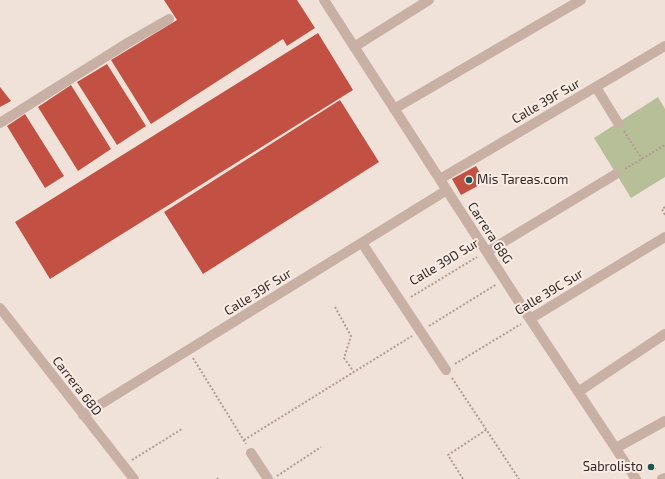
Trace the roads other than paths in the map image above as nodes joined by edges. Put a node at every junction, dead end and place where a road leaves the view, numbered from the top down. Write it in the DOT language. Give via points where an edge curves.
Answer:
graph roads {
  1 [pos="324,0"];
  2 [pos="429,0"];
  3 [pos="581,0"];
  4 [pos="169,19"];
  5 [pos="665,46"];
  6 [pos="354,47"];
  7 [pos="596,87"];
  8 [pos="394,109"];
  9 [pos="618,122"];
  10 [pos="0,124"];
  11 [pos="616,174"];
  12 [pos="440,179"];
  13 [pos="447,190"];
  14 [pos="665,236"];
  15 [pos="362,242"];
  16 [pos="487,252"];
  17 [pos="0,308"];
  18 [pos="530,319"];
  19 [pos="665,334"];
  20 [pos="446,370"];
  21 [pos="578,392"];
  22 [pos="83,416"];
  23 [pos="665,421"];
  24 [pos="616,448"];
  25 [pos="251,453"];
  26 [pos="134,479"];
  27 [pos="268,479"];
  28 [pos="636,479"];
  1 -- 6 [label="street, Carrera 68G"];
  2 -- 6 [label="street"];
  3 -- 8 [label="street"];
  4 -- 10 [label="street"];
  5 -- 7 [label="street, Calle 39F Sur"];
  6 -- 8 [label="street, Carrera 68G"];
  7 -- 9 [label="street"];
  7 -- 12 [label="street, Calle 39F Sur"];
  8 -- 12 [label="street, Carrera 68G"];
  11 -- 16 [label="street, Calle 39D Sur"];
  12 -- 13 [label="street, Carrera 68G"];
  13 -- 15 [label="street, Calle 39F Sur"];
  13 -- 16 [label="street, Carrera 68G"];
  14 -- 18 [label="street, Calle 39C Sur"];
  15 -- 20 [label="street"];
  15 -- 22 [label="street, Calle 39F Sur"];
  16 -- 18 [label="street, Carrera 68G"];
  17 -- 22 [label="street, Carrera 68D"];
  18 -- 21 [label="street, Carrera 68G"];
  19 -- 21 [label="street"];
  21 -- 24 [label="street, Carrera 68G"];
  22 -- 26 [label="street, Carrera 68D"];
  23 -- 24 [label="street"];
  24 -- 28 [label="street, Carrera 68G"];
  25 -- 27 [label="street"];
}
